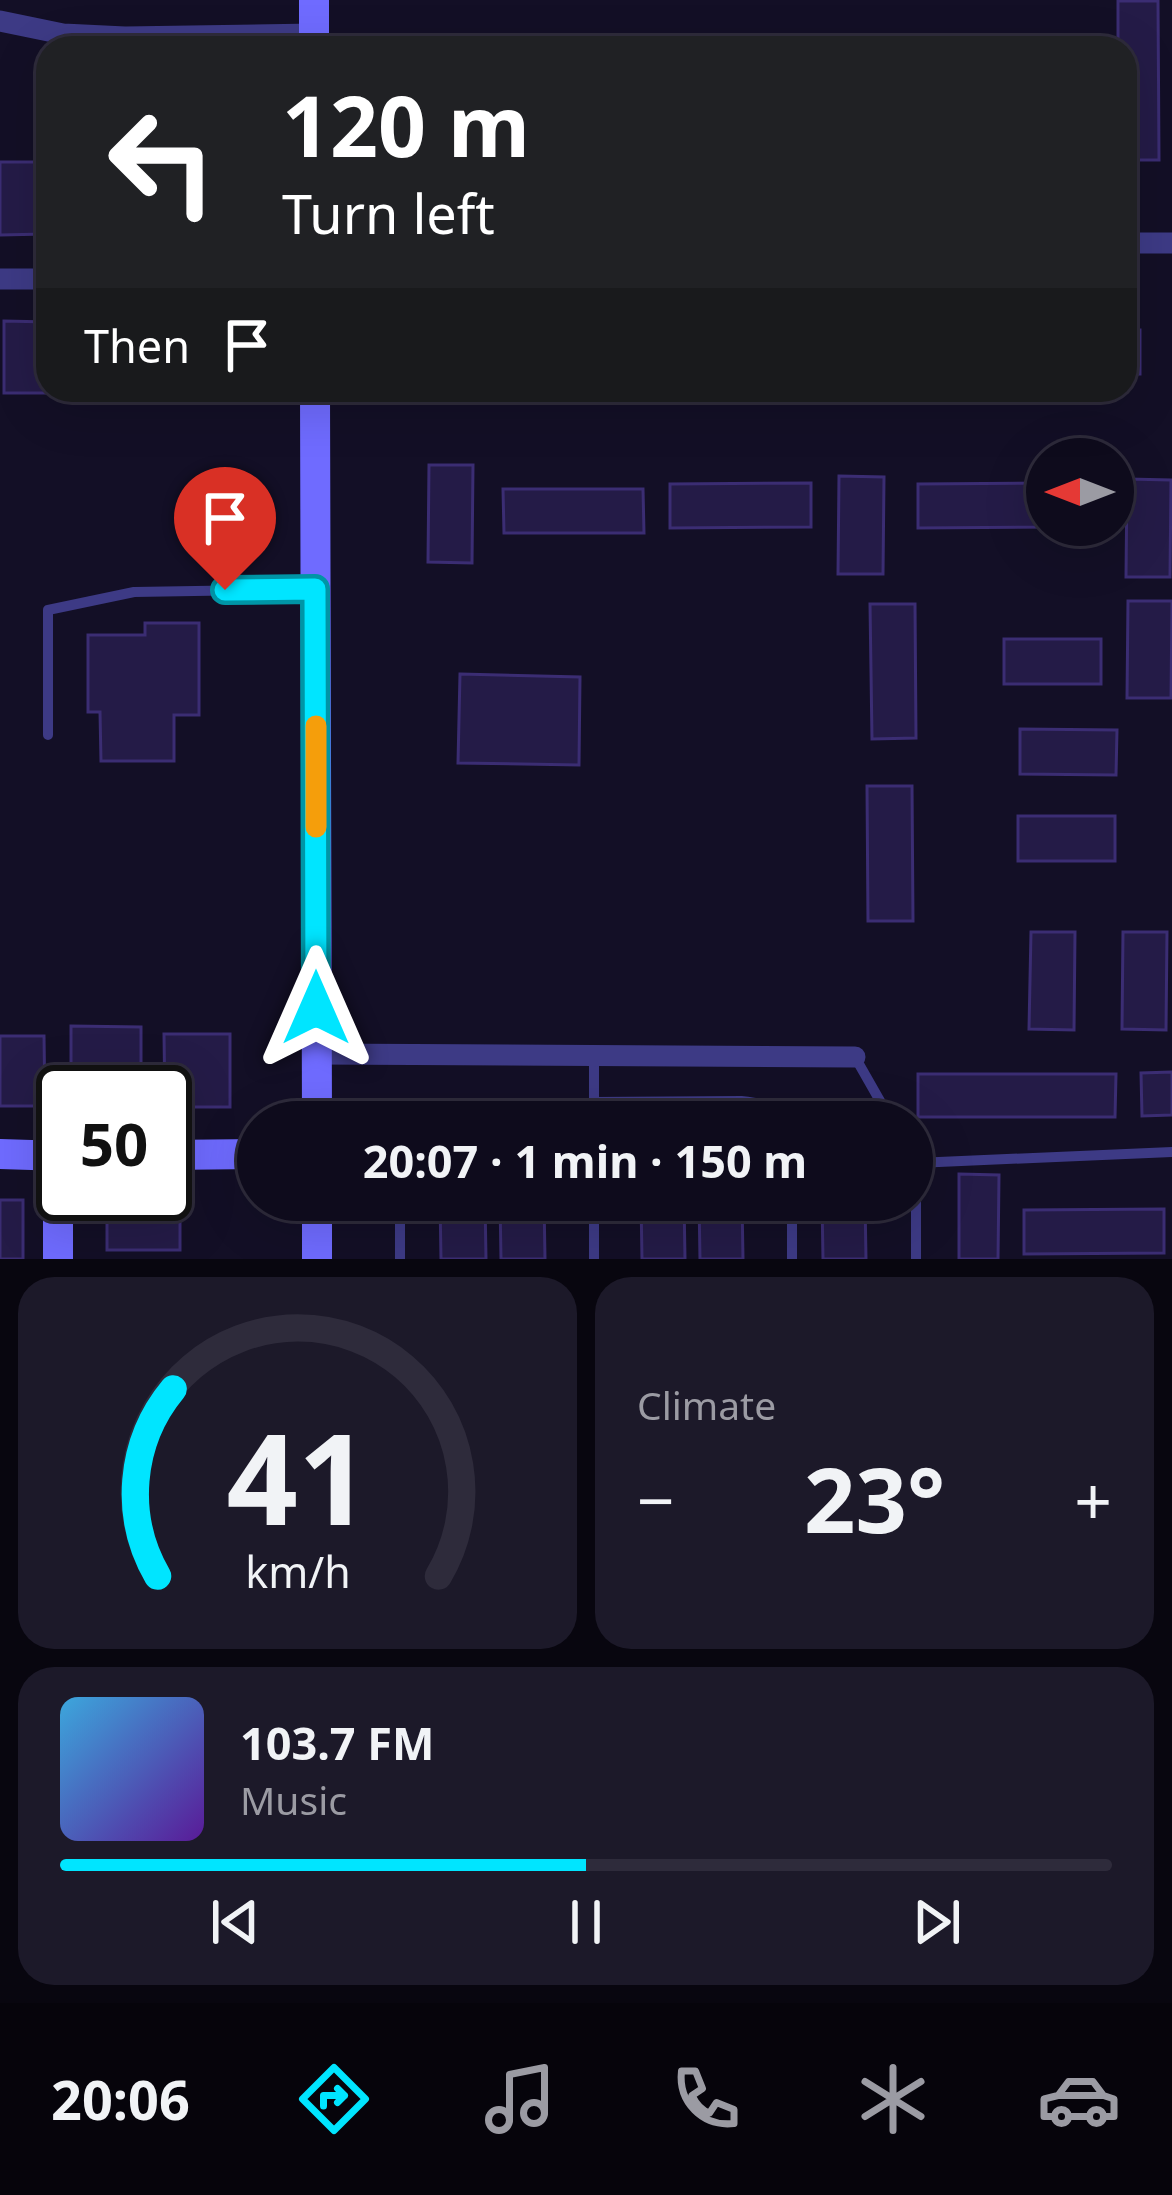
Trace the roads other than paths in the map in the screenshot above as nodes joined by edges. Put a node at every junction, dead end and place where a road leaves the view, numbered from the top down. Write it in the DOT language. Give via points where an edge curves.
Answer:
graph roads {
  1 [pos="314,0"];
  2 [pos="0,21"];
  3 [pos="104,36"];
  4 [pos="314,36"];
  5 [pos="1137,243"];
  6 [pos="1172,243"];
  7 [pos="0,279"];
  8 [pos="36,279"];
  9 [pos="315,402"];
  10 [pos="315,589"];
  11 [pos="48,735"];
  12 [pos="316,1054"];
  13 [pos="594,1055"];
  14 [pos="854,1057"];
  15 [pos="316,1101"];
  16 [pos="594,1101"];
  17 [pos="668,1101"];
  18 [pos="747,1101"];
  19 [pos="880,1101"];
  20 [pos="1172,1152"];
  21 [pos="0,1154"];
  22 [pos="237,1154"];
  23 [pos="36,1155"];
  24 [pos="192,1155"];
  25 [pos="933,1158"];
  26 [pos="59,1221"];
  27 [pos="317,1221"];
  28 [pos="400,1221"];
  29 [pos="594,1221"];
  30 [pos="792,1221"];
  31 [pos="915,1221"];
  32 [pos="58,1259"];
  33 [pos="317,1259"];
  34 [pos="400,1259"];
  35 [pos="594,1259"];
  36 [pos="792,1259"];
  37 [pos="916,1259"];
  1 -- 4 [label="main road"];
  2 -- 3 [label="street"];
  5 -- 6 [label="street"];
  7 -- 8 [label="street"];
  9 -- 10 [label="main road"];
  10 -- 11 [label="lane" via="134,592 48,610"];
  10 -- 12 [label="main road"];
  12 -- 13 [label="street"];
  12 -- 15 [label="main road"];
  13 -- 14 [label="street"];
  13 -- 16 [label="lane"];
  14 -- 19 [label="lane"];
  17 -- 18 [label="lane"];
  20 -- 25 [label="lane"];
  21 -- 23 [label="main road"];
  22 -- 24 [label="main road"];
  26 -- 32 [label="main road"];
  27 -- 33 [label="main road"];
  28 -- 34 [label="lane"];
  29 -- 35 [label="lane"];
  30 -- 36 [label="lane"];
  31 -- 37 [label="lane"];
}
